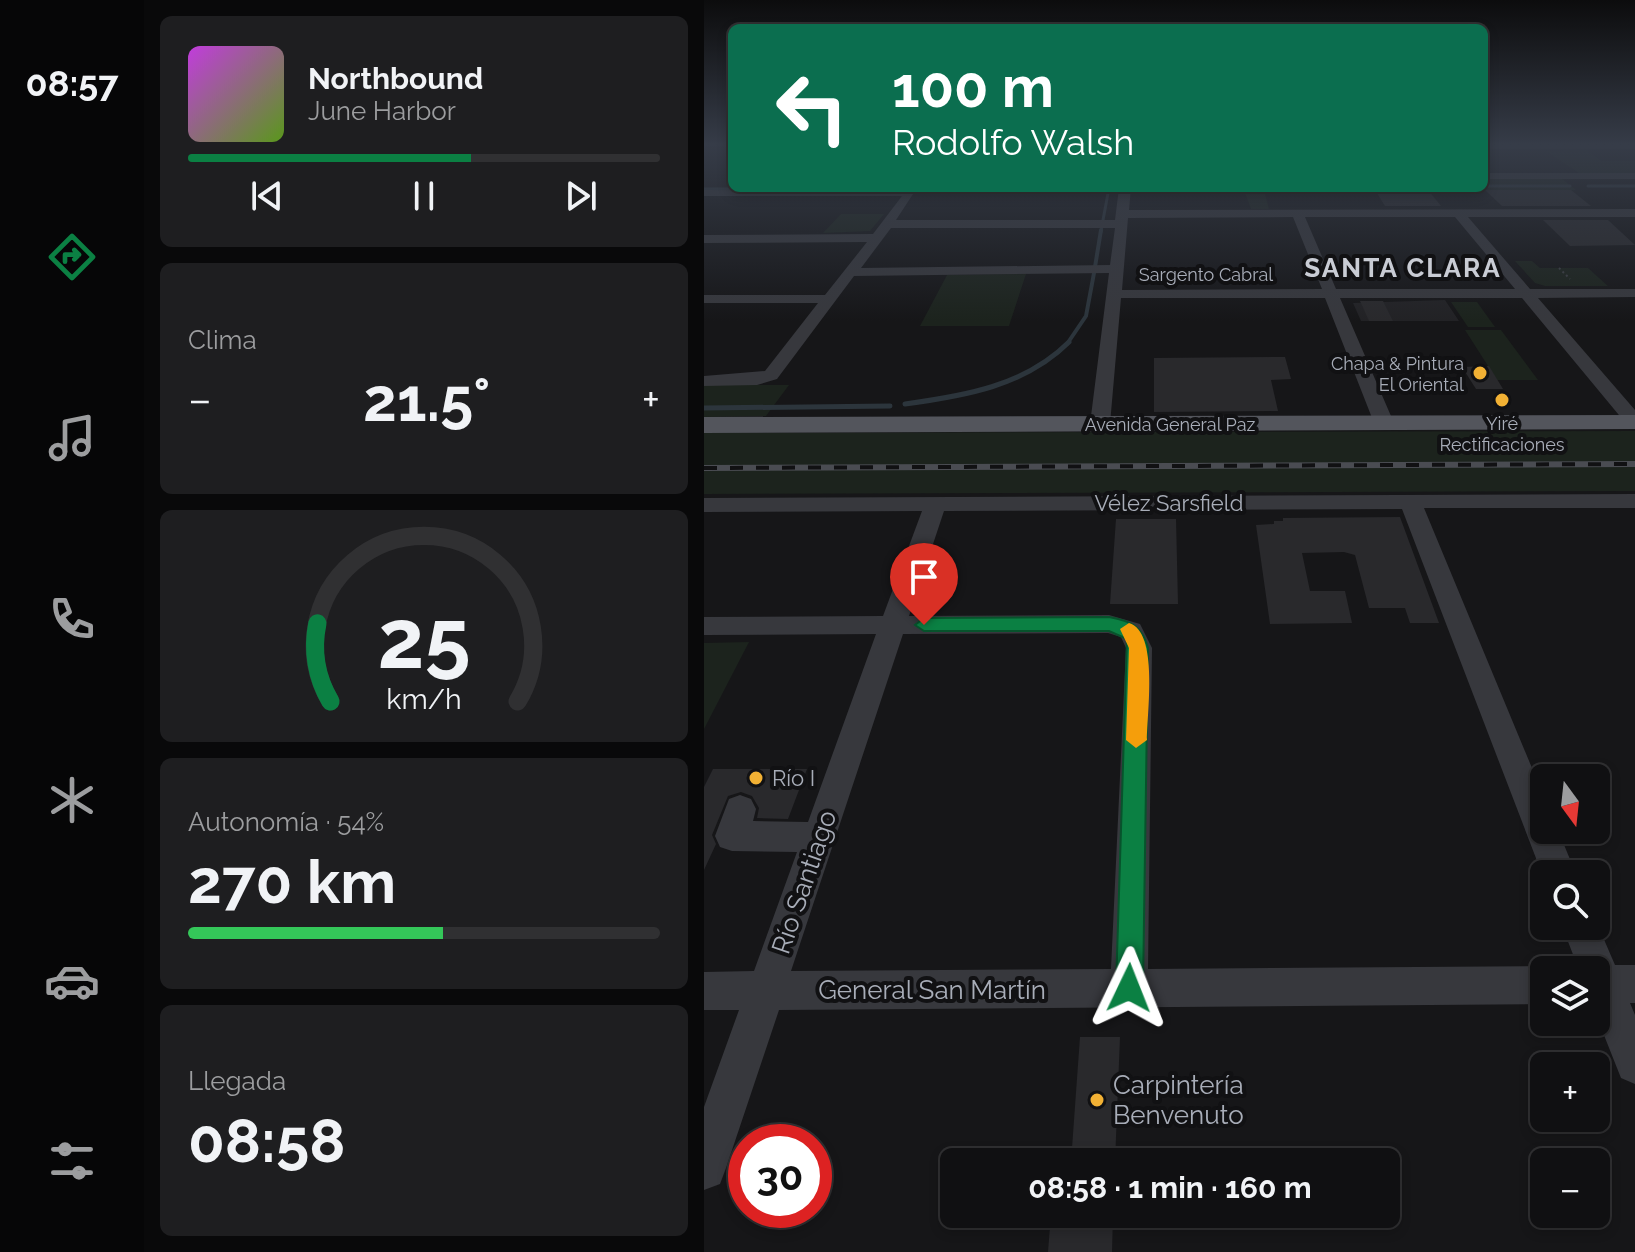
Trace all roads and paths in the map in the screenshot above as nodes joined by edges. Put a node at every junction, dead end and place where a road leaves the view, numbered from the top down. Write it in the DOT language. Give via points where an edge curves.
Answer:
graph roads {
  1 [pos="903,203"];
  2 [pos="1124,203"];
  3 [pos="1474,203"];
  4 [pos="1602,203"];
  5 [pos="1458,213"];
  6 [pos="1484,213"];
  7 [pos="1614,213"];
  8 [pos="1635,213"];
  9 [pos="1298,214"];
  10 [pos="1122,219"];
  11 [pos="887,224"];
  12 [pos="1635,230"];
  13 [pos="876,238"];
  14 [pos="704,239"];
  15 [pos="1116,269"];
  16 [pos="850,272"];
  17 [pos="1526,293"];
  18 [pos="1635,293"];
  19 [pos="1114,294"];
  20 [pos="1331,294"];
  21 [pos="704,299"];
  22 [pos="830,299"];
  23 [pos="704,381"];
  24 [pos="1635,422"];
  25 [pos="1384,423"];
  26 [pos="1100,424"];
  27 [pos="704,425"];
  28 [pos="1635,501"];
  29 [pos="1410,502"];
  30 [pos="935,504"];
  31 [pos="704,505"];
  32 [pos="893,625"];
  33 [pos="704,626"];
  34 [pos="740,809"];
  35 [pos="819,837"];
  36 [pos="1553,860"];
  37 [pos="1587,940"];
  38 [pos="1611,984"];
  39 [pos="1530,985"];
  40 [pos="1129,988"];
  41 [pos="704,991"];
  42 [pos="766,991"];
  43 [pos="1635,1064"];
  44 [pos="704,1168"];
  1 -- 11 [label="street"];
  2 -- 10 [label="street"];
  3 -- 6 [label="street"];
  4 -- 7 [label="street"];
  5 -- 6 [label="street"];
  5 -- 9 [label="street"];
  5 -- 17 [label="street"];
  6 -- 7 [label="street"];
  7 -- 8 [label="street"];
  7 -- 12 [label="street"];
  9 -- 10 [label="street"];
  9 -- 20 [label="street"];
  10 -- 11 [label="street"];
  10 -- 15 [label="street"];
  11 -- 13 [label="street"];
  13 -- 14 [label="street"];
  13 -- 16 [label="street"];
  15 -- 16 [label="street"];
  15 -- 19 [label="street"];
  16 -- 22 [label="street"];
  17 -- 18 [label="street, Sargento Cabral"];
  17 -- 20 [label="street, Sargento Cabral"];
  17 -- 24 [label="street"];
  19 -- 20 [label="street, Sargento Cabral"];
  19 -- 26 [label="street"];
  20 -- 25 [label="street"];
  21 -- 22 [label="street"];
  22 -- 23 [label="street" via="764,379"];
  24 -- 25 [label="main road, Avenida General Paz"];
  25 -- 26 [label="main road, Avenida General Paz"];
  26 -- 27 [label="main road, Avenida General Paz"];
  28 -- 29 [label="street, Vélez Sarsfield"];
  29 -- 30 [label="street, Vélez Sarsfield"];
  29 -- 36 [label="street"];
  30 -- 31 [label="street, Vélez Sarsfield"];
  30 -- 32 [label="street, Río Santiago"];
  32 -- 33 [label="street"];
  32 -- 35 [label="street, Río Santiago"];
  32 -- 40 [label="street" via="1109,624 1131,631 1139,648"];
  34 -- 35 [label="street" via="732,836"];
  35 -- 42 [label="street, Río Santiago"];
  37 -- 38 [label="street"];
  38 -- 43 [label="street"];
  39 -- 40 [label="street, General San Martín"];
  40 -- 42 [label="street, General San Martín"];
  41 -- 42 [label="street, General San Martín"];
  42 -- 44 [label="street, Río Santiago"];
}
